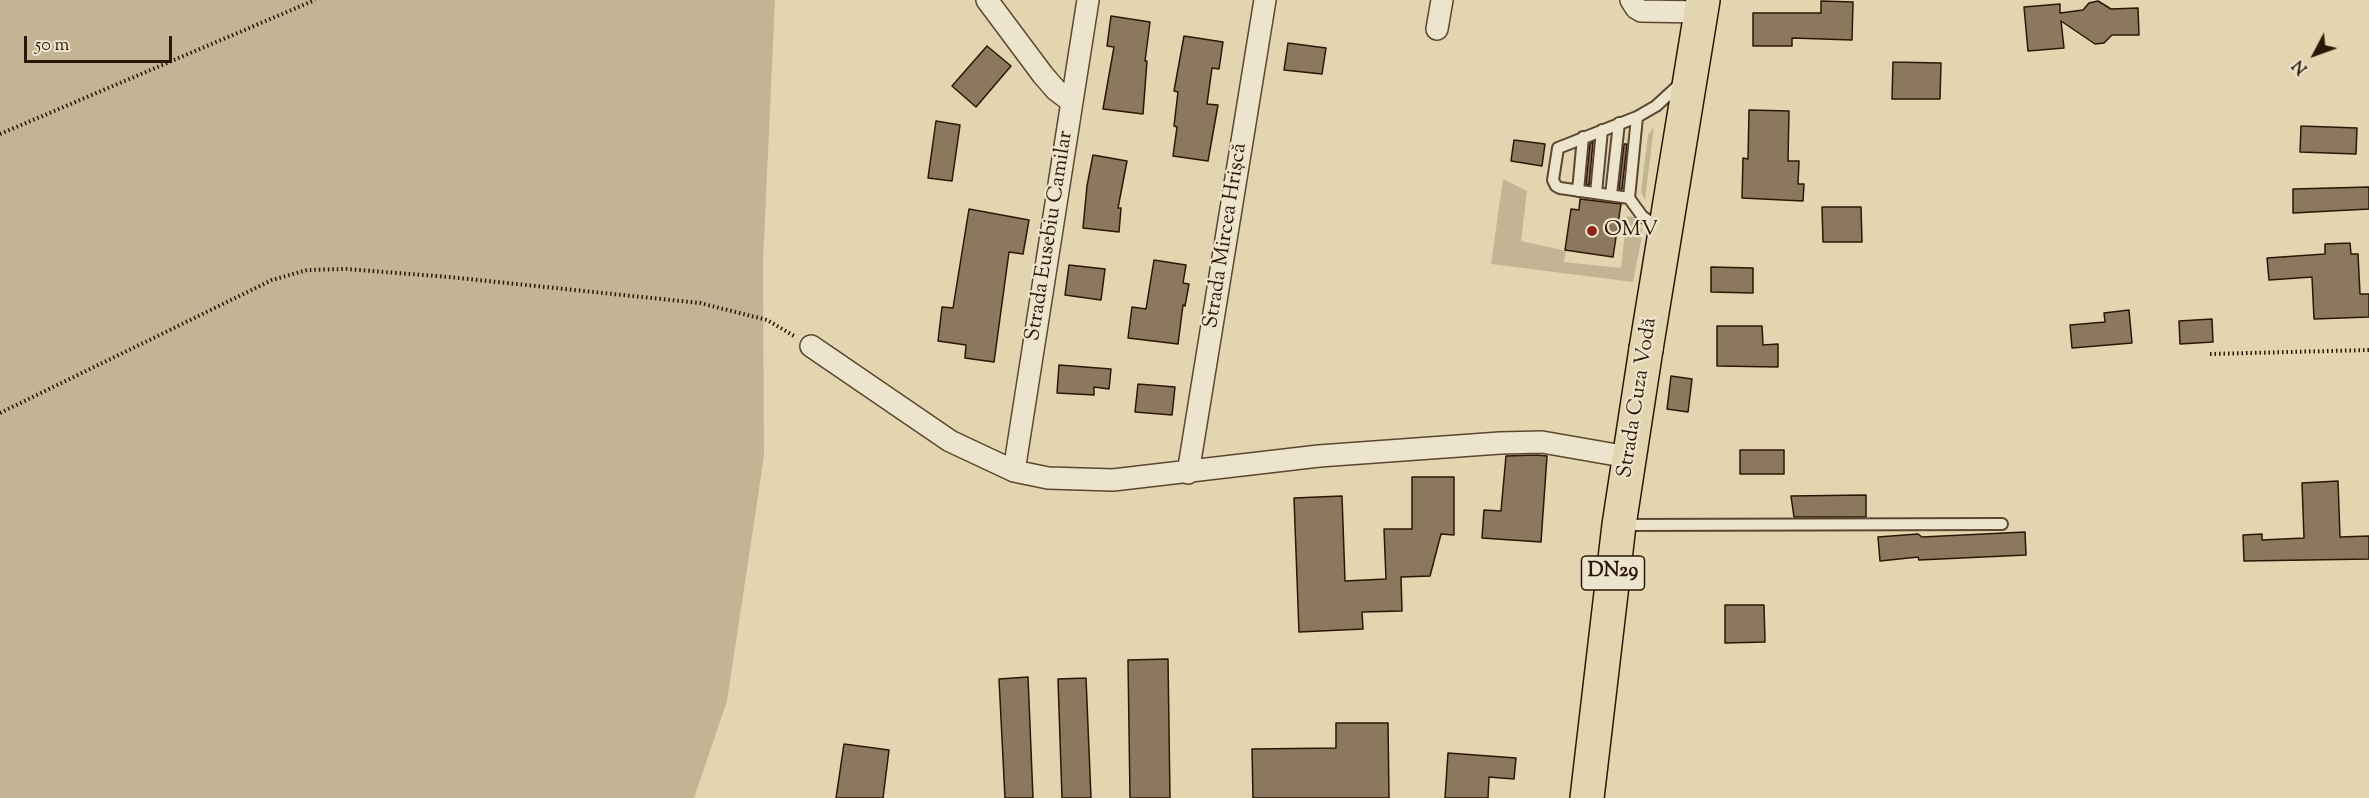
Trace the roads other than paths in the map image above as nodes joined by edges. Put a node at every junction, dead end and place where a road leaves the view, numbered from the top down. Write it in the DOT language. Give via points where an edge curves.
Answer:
graph roads {
  1 [pos="987,0"];
  2 [pos="1088,0"];
  3 [pos="1265,0"];
  4 [pos="1442,0"];
  5 [pos="1631,0"];
  6 [pos="1702,6"];
  7 [pos="1437,29"];
  8 [pos="1692,70"];
  9 [pos="1072,102"];
  10 [pos="1637,117"];
  11 [pos="1619,123"];
  12 [pos="1602,130"];
  13 [pos="1583,137"];
  14 [pos="1578,191"];
  15 [pos="1596,193"];
  16 [pos="1611,195"];
  17 [pos="1629,198"];
  18 [pos="1668,227"];
  19 [pos="811,346"];
  20 [pos="1628,457"];
  21 [pos="1014,471"];
  22 [pos="1188,473"];
  23 [pos="2002,524"];
  24 [pos="1619,525"];
  25 [pos="1587,798"];
  1 -- 9 [label="street" via="1043,75"];
  2 -- 9 [label="street, Strada Eusebiu Camilar"];
  3 -- 22 [label="street, Strada Mircea Hrișcă"];
  4 -- 7 [label="street"];
  5 -- 6 [label="street" via="1641,11"];
  6 -- 8 [label="main road, Strada Cuza Vodă / DN29"];
  8 -- 10 [label="lane" via="1673,92"];
  8 -- 18 [label="main road, Strada Cuza Vodă / DN29"];
  9 -- 21 [label="street, Strada Eusebiu Camilar"];
  10 -- 11 [label="lane"];
  10 -- 17 [label="lane"];
  11 -- 12 [label="lane"];
  11 -- 16 [label="lane"];
  12 -- 13 [label="lane"];
  12 -- 15 [label="lane"];
  13 -- 14 [label="lane"];
  13 -- 14 [label="lane" via="1557,148 1552,180 1560,188"];
  14 -- 15 [label="lane"];
  15 -- 16 [label="lane"];
  16 -- 17 [label="lane"];
  17 -- 18 [label="lane" via="1648,221"];
  18 -- 20 [label="main road, Strada Cuza Vodă / DN29"];
  19 -- 21 [label="street" via="950,441"];
  20 -- 22 [label="street" via="1542,442 1500,442 1318,456"];
  20 -- 24 [label="main road, Strada Cuza Vodă / DN29"];
  21 -- 22 [label="street" via="1079,480"];
  23 -- 24 [label="lane"];
  24 -- 25 [label="main road, Strada Cuza Vodă / DN29"];
}
